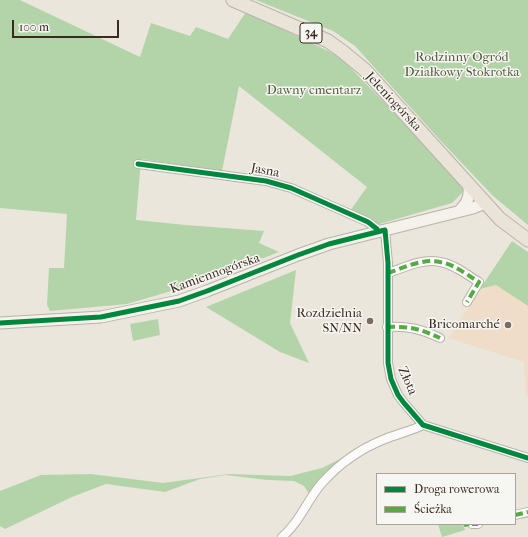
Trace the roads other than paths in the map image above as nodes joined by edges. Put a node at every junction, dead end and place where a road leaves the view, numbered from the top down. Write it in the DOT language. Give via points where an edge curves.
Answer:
graph roads {
  1 [pos="233,0"];
  2 [pos="138,164"];
  3 [pos="469,184"];
  4 [pos="485,203"];
  5 [pos="459,211"];
  6 [pos="381,230"];
  7 [pos="528,240"];
  8 [pos="388,273"];
  9 [pos="467,302"];
  10 [pos="0,323"];
  11 [pos="387,327"];
  12 [pos="440,338"];
  13 [pos="423,425"];
  14 [pos="528,458"];
  15 [pos="528,512"];
  16 [pos="516,515"];
  17 [pos="282,537"];
  1 -- 3 [label="main road, Jeleniogórska / 34" via="315,35 342,51 364,70"];
  2 -- 6 [label="street, Jasna" via="266,181 291,188"];
  3 -- 4 [label="main road, Jeleniogórska / 34"];
  3 -- 5 [label="street" via="469,198"];
  4 -- 5 [label="street, Kamiennogórska"];
  4 -- 7 [label="main road, Jeleniogórska / 34" via="500,219"];
  5 -- 6 [label="street, Kamiennogórska"];
  6 -- 8 [label="street, Złota" via="386,237"];
  6 -- 10 [label="street, Kamiennogórska" via="329,244 179,300 101,316"];
  8 -- 9 [label="street" via="425,262 439,261 479,282"];
  8 -- 11 [label="street, Złota"];
  11 -- 12 [label="street" via="410,327"];
  11 -- 13 [label="street, Złota" via="391,379 404,403"];
  13 -- 14 [label="street"];
  13 -- 17 [label="street" via="384,439 348,460 318,488 294,525"];
  15 -- 16 [label="street"];
}
